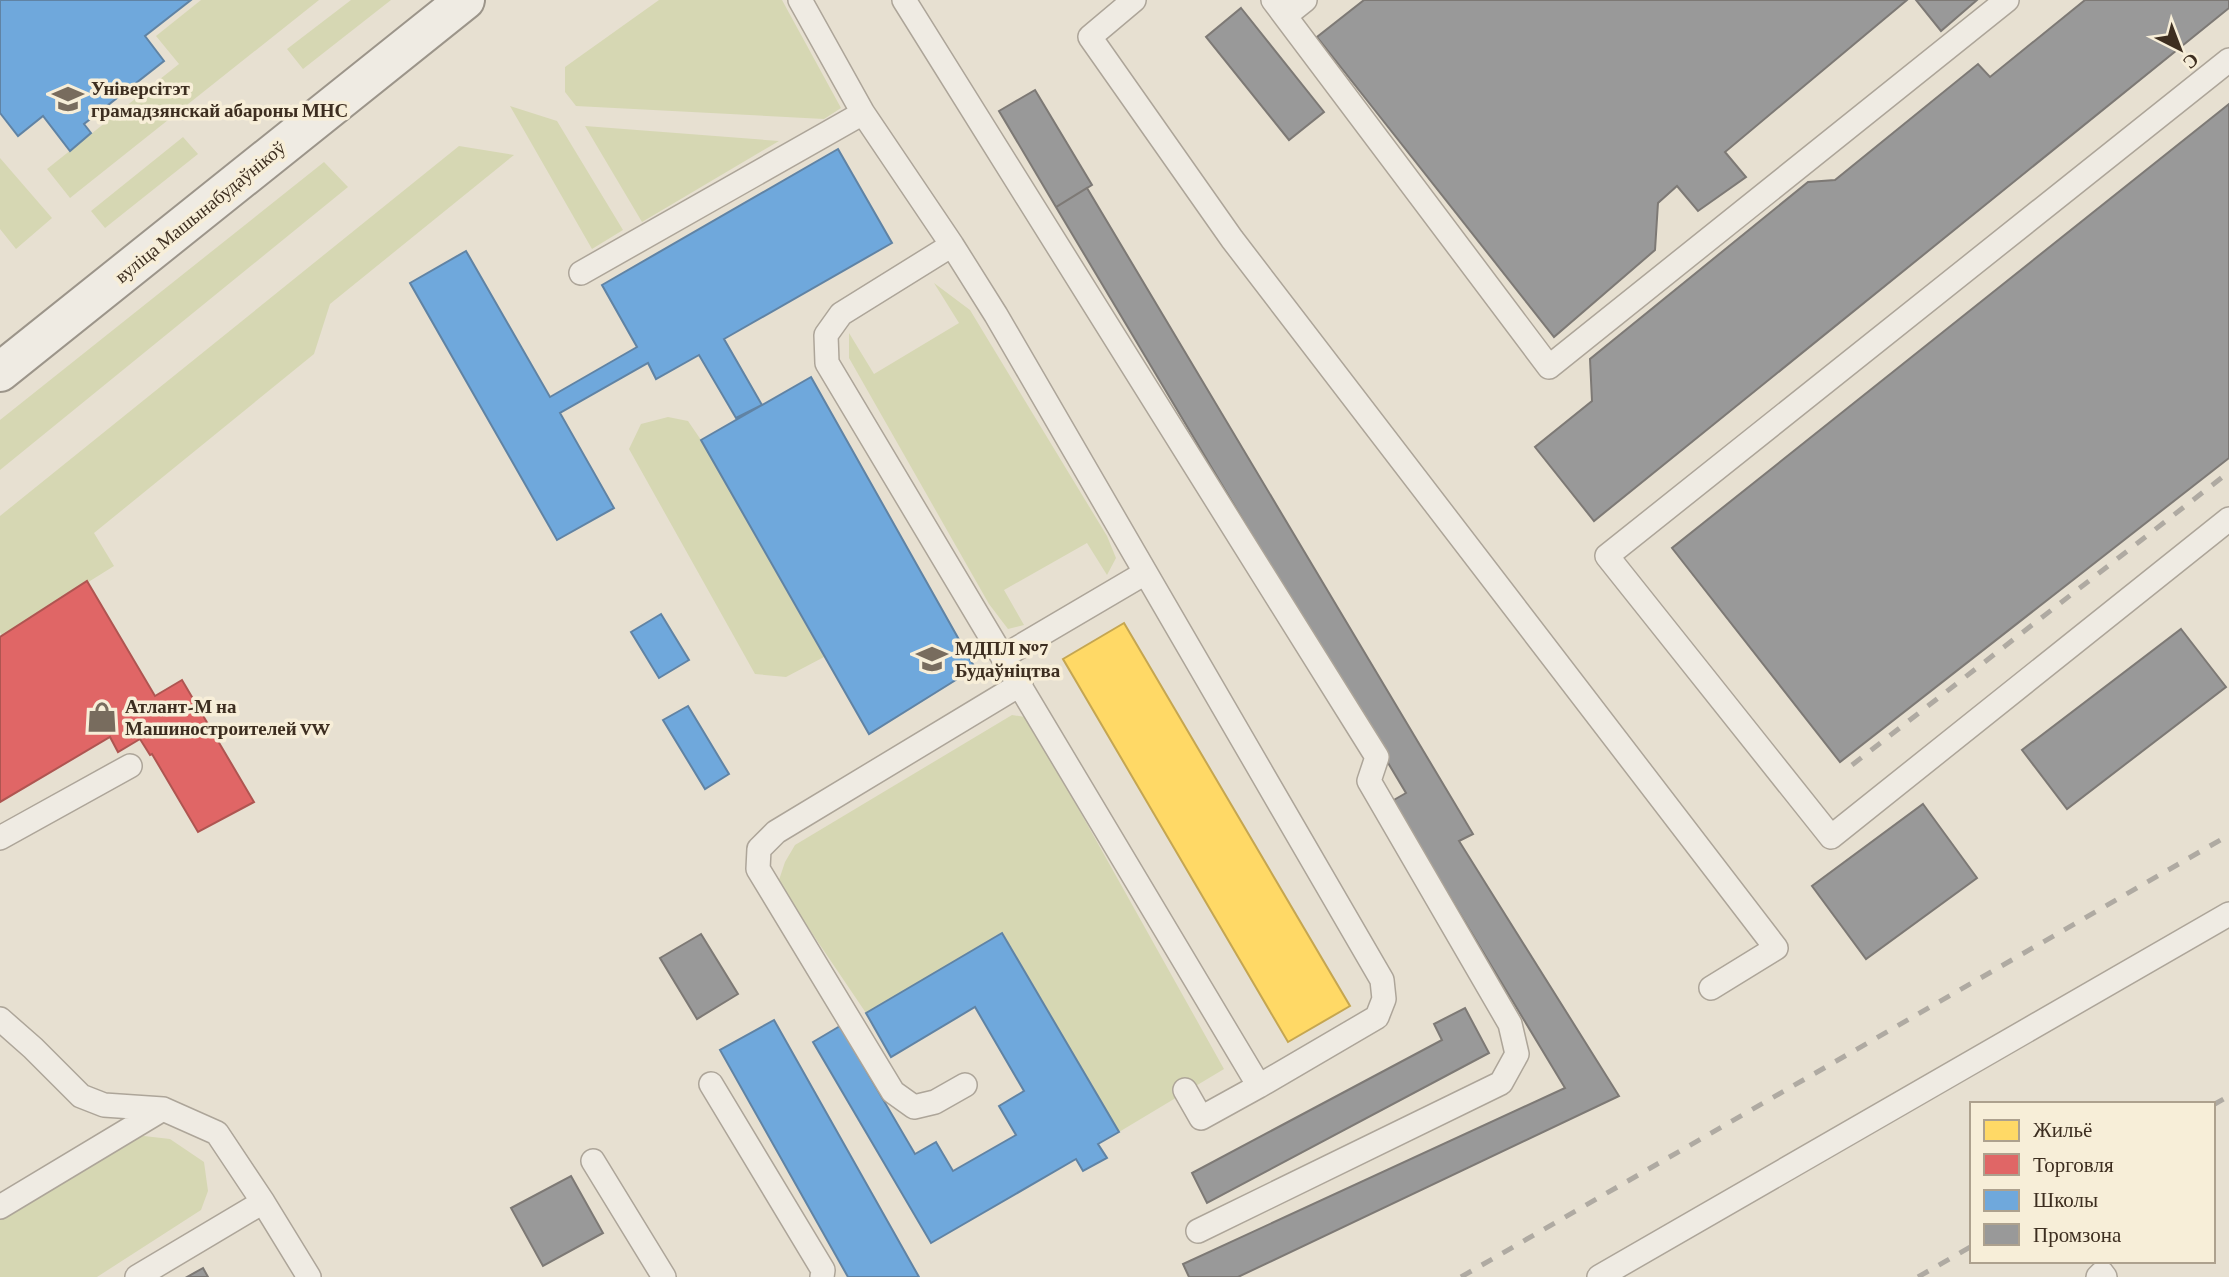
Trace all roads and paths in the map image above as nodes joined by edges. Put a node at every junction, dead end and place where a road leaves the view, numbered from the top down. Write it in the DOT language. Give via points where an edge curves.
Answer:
graph roads {
  1 [pos="465,0"];
  2 [pos="800,0"];
  3 [pos="904,0"];
  4 [pos="1134,0"];
  5 [pos="1305,0"];
  6 [pos="2007,0"];
  7 [pos="1279,8"];
  8 [pos="2229,60"];
  9 [pos="863,113"];
  10 [pos="952,245"];
  11 [pos="581,274"];
  12 [pos="0,372"];
  13 [pos="2229,519"];
  14 [pos="1145,572"];
  15 [pos="1004,656"];
  16 [pos="1021,684"];
  17 [pos="130,766"];
  18 [pos="0,838"];
  19 [pos="2229,914"];
  20 [pos="1711,988"];
  21 [pos="0,1019"];
  22 [pos="710,1084"];
  23 [pos="965,1085"];
  24 [pos="1259,1086"];
  25 [pos="1185,1090"];
  26 [pos="163,1109"];
  27 [pos="593,1161"];
  28 [pos="263,1202"];
  29 [pos="0,1207"];
  30 [pos="1198,1231"];
  31 [pos="138,1277"];
  32 [pos="309,1277"];
  33 [pos="664,1277"];
  34 [pos="822,1277"];
  35 [pos="1599,1277"];
  36 [pos="2098,1277"];
  37 [pos="2105,1277"];
  1 -- 12 [label="main road, вуліца Машынабудаўнікоў"];
  2 -- 9 [label="lane"];
  3 -- 30 [label="lane" via="1377,757 1369,781 1510,1024 1517,1054 1501,1083"];
  4 -- 20 [label="lane" via="1090,37 1232,239 1776,948"];
  5 -- 7 [label="lane"];
  6 -- 7 [label="lane" via="1549,367"];
  8 -- 13 [label="lane" via="1607,556 1831,836"];
  9 -- 10 [label="lane"];
  9 -- 11 [label="lane"];
  10 -- 14 [label="lane"];
  10 -- 15 [label="lane" via="841,314 826,335 827,363"];
  14 -- 15 [label="lane"];
  14 -- 24 [label="lane" via="1382,980 1384,999 1377,1017"];
  15 -- 16 [label="lane"];
  16 -- 23 [label="lane" via="776,832 759,849 758,869 893,1092 914,1107 935,1102"];
  16 -- 24 [label="lane"];
  17 -- 18 [label="lane"];
  19 -- 35 [label="lane"];
  21 -- 26 [label="lane" via="81,1096 104,1105"];
  22 -- 34 [label="lane" via="823,1270"];
  24 -- 25 [label="lane" via="1201,1118"];
  26 -- 28 [label="lane" via="217,1133"];
  26 -- 29 [label="lane"];
  27 -- 33 [label="lane"];
  28 -- 31 [label="lane"];
  28 -- 32 [label="lane"];
  36 -- 37 [label="lane" via="2102,1273"];
}
